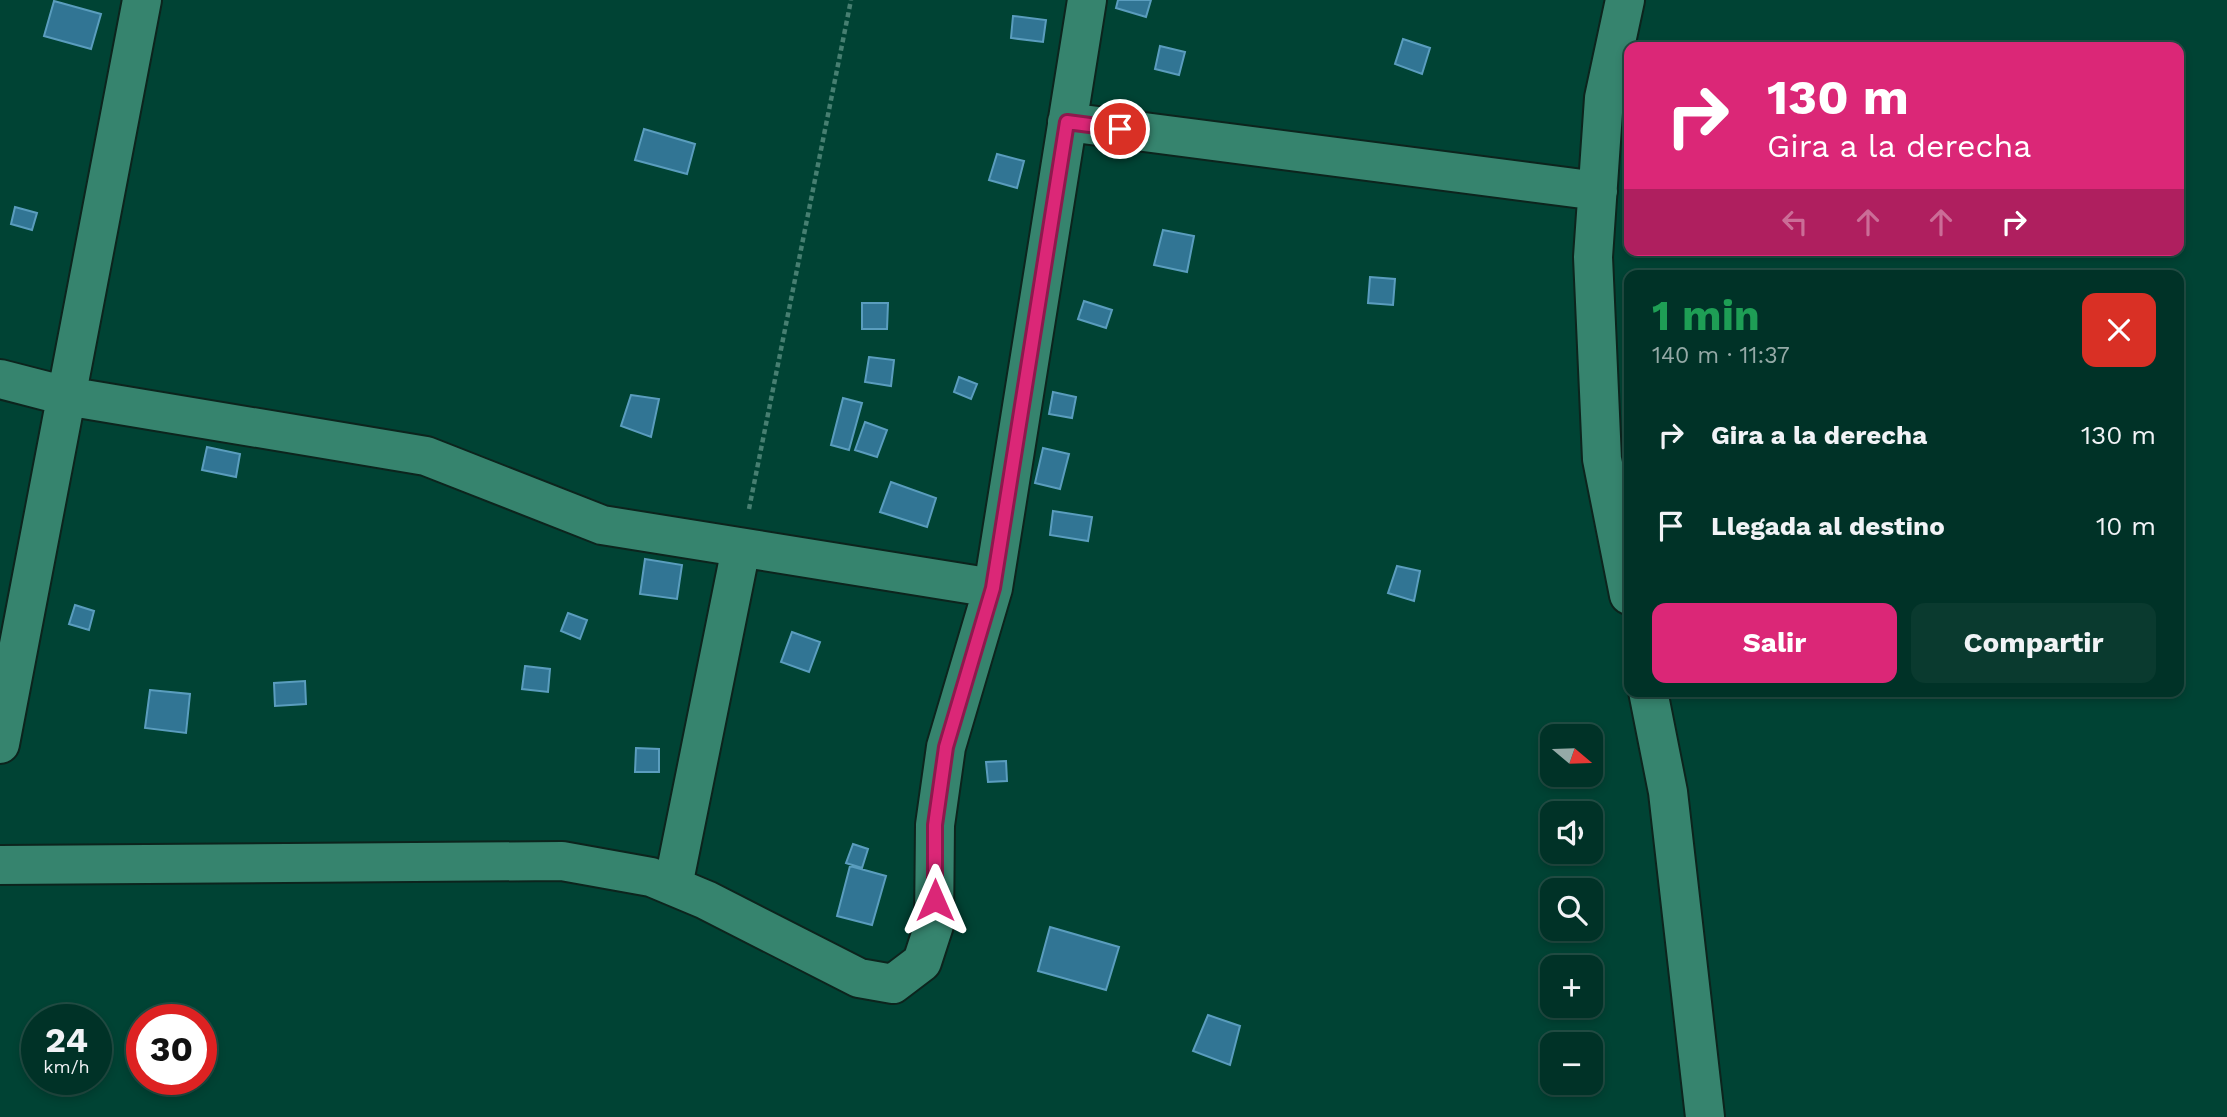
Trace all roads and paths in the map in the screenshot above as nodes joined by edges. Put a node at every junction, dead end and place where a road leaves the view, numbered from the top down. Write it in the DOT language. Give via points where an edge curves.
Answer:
graph roads {
  1 [pos="142,0"];
  2 [pos="850,0"];
  3 [pos="1087,0"];
  4 [pos="1625,0"];
  5 [pos="1067,122"];
  6 [pos="1598,191"];
  7 [pos="0,379"];
  8 [pos="66,396"];
  9 [pos="741,548"];
  10 [pos="1624,570"];
  11 [pos="993,588"];
  12 [pos="1649,697"];
  13 [pos="0,744"];
  14 [pos="0,865"];
  15 [pos="673,886"];
  16 [pos="1705,1117"];
  1 -- 8 [label="street"];
  2 -- 9 [label="path"];
  3 -- 5 [label="street"];
  4 -- 6 [label="street" via="1604,98"];
  5 -- 6 [label="street"];
  5 -- 11 [label="street"];
  6 -- 10 [label="street" via="1593,257 1602,458"];
  7 -- 8 [label="street"];
  8 -- 9 [label="street" via="426,456 601,525"];
  8 -- 13 [label="street"];
  9 -- 11 [label="street"];
  9 -- 15 [label="street"];
  11 -- 15 [label="street" via="946,747 935,825 934,925 922,962 893,984 859,978"];
  12 -- 16 [label="street" via="1668,792"];
  14 -- 15 [label="street" via="562,861 651,877"];
}
